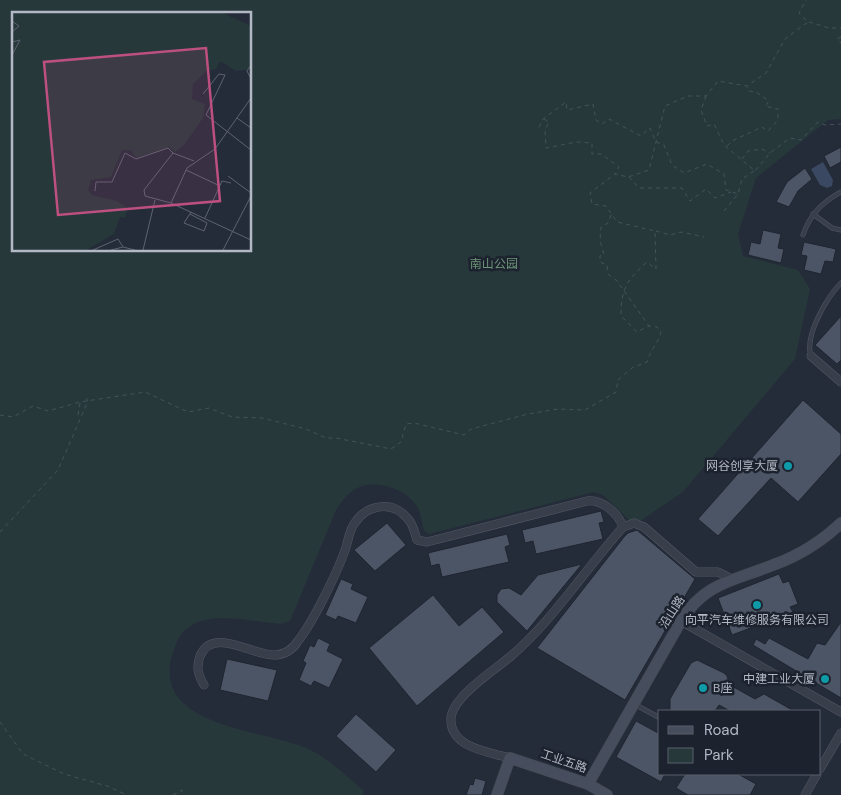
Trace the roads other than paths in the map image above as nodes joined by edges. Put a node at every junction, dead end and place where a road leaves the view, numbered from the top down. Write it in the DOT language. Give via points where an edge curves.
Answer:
graph roads {
  1 [pos="841,192"];
  2 [pos="813,214"];
  3 [pos="841,230"];
  4 [pos="803,235"];
  5 [pos="841,283"];
  6 [pos="811,356"];
  7 [pos="841,382"];
  8 [pos="841,523"];
  9 [pos="623,527"];
  10 [pos="730,578"];
  11 [pos="681,621"];
  12 [pos="204,685"];
  13 [pos="634,704"];
  14 [pos="841,712"];
  15 [pos="658,717"];
  16 [pos="841,733"];
  17 [pos="510,758"];
  18 [pos="821,768"];
  19 [pos="816,775"];
  20 [pos="588,784"];
  21 [pos="497,795"];
  22 [pos="607,795"];
  23 [pos="805,795"];
  1 -- 2 [label="lane"];
  2 -- 3 [label="lane" via="832,228"];
  2 -- 4 [label="lane"];
  5 -- 6 [label="lane" via="826,303 810,338 808,348"];
  6 -- 7 [label="street"];
  8 -- 10 [label="street, 沿山路" via="790,558"];
  9 -- 10 [label="street" via="634,523 644,527 696,572 718,572"];
  9 -- 12 [label="street" via="620,519 598,501 592,500 422,542 417,540 407,518 400,512 385,506 375,507 354,523 344,553 305,633 294,648 279,655 270,655 225,643 210,644 199,662 198,671"];
  9 -- 17 [label="street" via="531,638 455,705 450,721 457,736 475,748"];
  10 -- 11 [label="street, 沿山路" via="697,599"];
  11 -- 13 [label="street, 沿山路"];
  11 -- 14 [label="street"];
  13 -- 15 [label="lane"];
  13 -- 20 [label="street, 沿山路"];
  16 -- 18 [label="street"];
  17 -- 20 [label="street, 工业五路"];
  17 -- 21 [label="street"];
  19 -- 23 [label="street"];
  20 -- 22 [label="street, 工业五路"];
}
